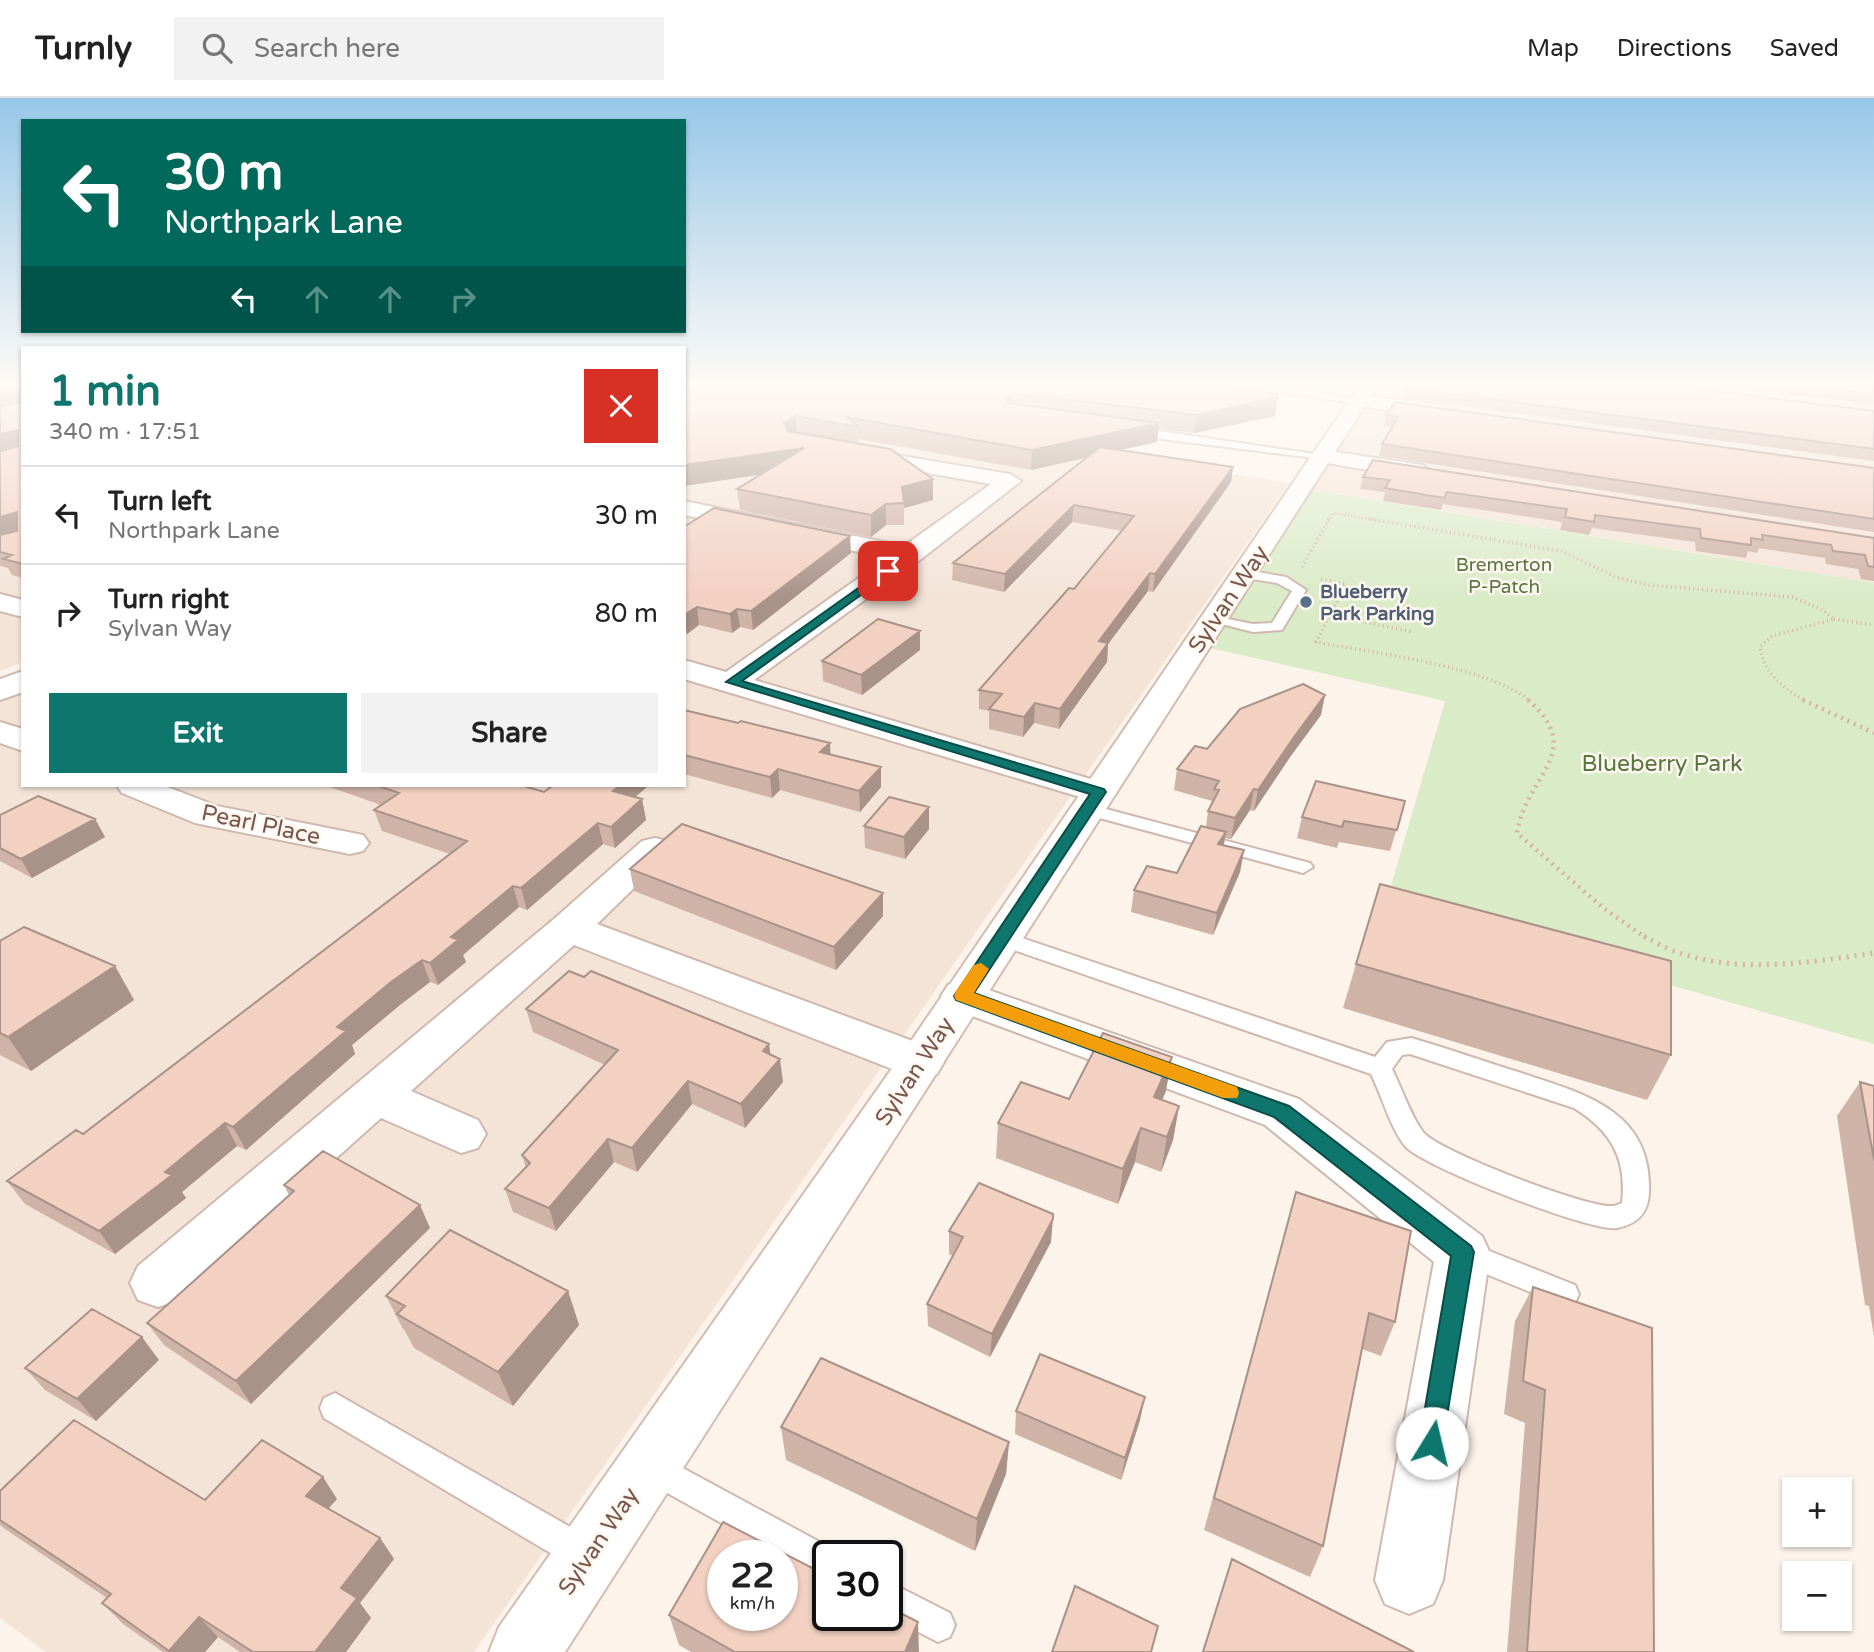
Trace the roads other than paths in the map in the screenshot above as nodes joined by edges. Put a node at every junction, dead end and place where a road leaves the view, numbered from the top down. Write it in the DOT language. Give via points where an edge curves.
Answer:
graph roads {
  1 [pos="857,455"];
  2 [pos="1312,455"];
  3 [pos="1323,456"];
  4 [pos="1441,474"];
  5 [pos="686,508"];
  6 [pos="911,555"];
  7 [pos="1245,574"];
  8 [pos="0,602"];
  9 [pos="21,608"];
  10 [pos="1213,620"];
  11 [pos="686,670"];
  12 [pos="21,681"];
  13 [pos="732,682"];
  14 [pos="0,691"];
  15 [pos="0,732"];
  16 [pos="21,740"];
  17 [pos="137,787"];
  18 [pos="1093,801"];
  19 [pos="350,843"];
  20 [pos="654,849"];
  21 [pos="1303,867"];
  22 [pos="568,928"];
  23 [pos="1001,938"];
  24 [pos="963,996"];
  25 [pos="921,1062"];
  26 [pos="1380,1068"];
  27 [pos="376,1095"];
  28 [pos="461,1134"];
  29 [pos="1463,1252"];
  30 [pos="158,1283"];
  31 [pos="1566,1294"];
  32 [pos="335,1408"];
  33 [pos="649,1466"];
  34 [pos="588,1556"];
  35 [pos="812,1556"];
  36 [pos="1409,1580"];
  37 [pos="903,1606"];
  38 [pos="938,1625"];
  39 [pos="524,1652"];
  1 -- 6 [label="street" via="1010,481"];
  2 -- 3 [label="lane"];
  3 -- 4 [label="street"];
  3 -- 7 [label="street, Sylvan Way"];
  5 -- 6 [label="street"];
  6 -- 13 [label="street"];
  7 -- 10 [label="street, Sylvan Way"];
  7 -- 10 [label="lane" via="1281,580 1300,590 1277,627 1253,628"];
  8 -- 9 [label="street"];
  10 -- 18 [label="street, Sylvan Way"];
  11 -- 13 [label="street"];
  12 -- 14 [label="street"];
  13 -- 18 [label="street"];
  15 -- 16 [label="street"];
  17 -- 19 [label="street, Pearl Place" via="208,815"];
  18 -- 21 [label="lane"];
  18 -- 23 [label="street, Sylvan Way"];
  20 -- 22 [label="street"];
  22 -- 25 [label="street"];
  22 -- 27 [label="street"];
  23 -- 24 [label="street, Sylvan Way"];
  23 -- 26 [label="lane"];
  24 -- 25 [label="street, Sylvan Way"];
  24 -- 29 [label="street" via="1282,1112"];
  25 -- 33 [label="street, Sylvan Way"];
  26 -- 26 [label="lane" via="1414,1139 1437,1156 1592,1214 1615,1218 1634,1209 1637,1188 1632,1155 1622,1133 1603,1113 1411,1046 1395,1048"];
  27 -- 28 [label="street"];
  27 -- 30 [label="street"];
  29 -- 31 [label="lane"];
  29 -- 36 [label="street"];
  32 -- 34 [label="lane"];
  33 -- 34 [label="street, Sylvan Way"];
  33 -- 35 [label="lane"];
  34 -- 39 [label="street, Sylvan Way"];
  37 -- 38 [label="lane"];
}
